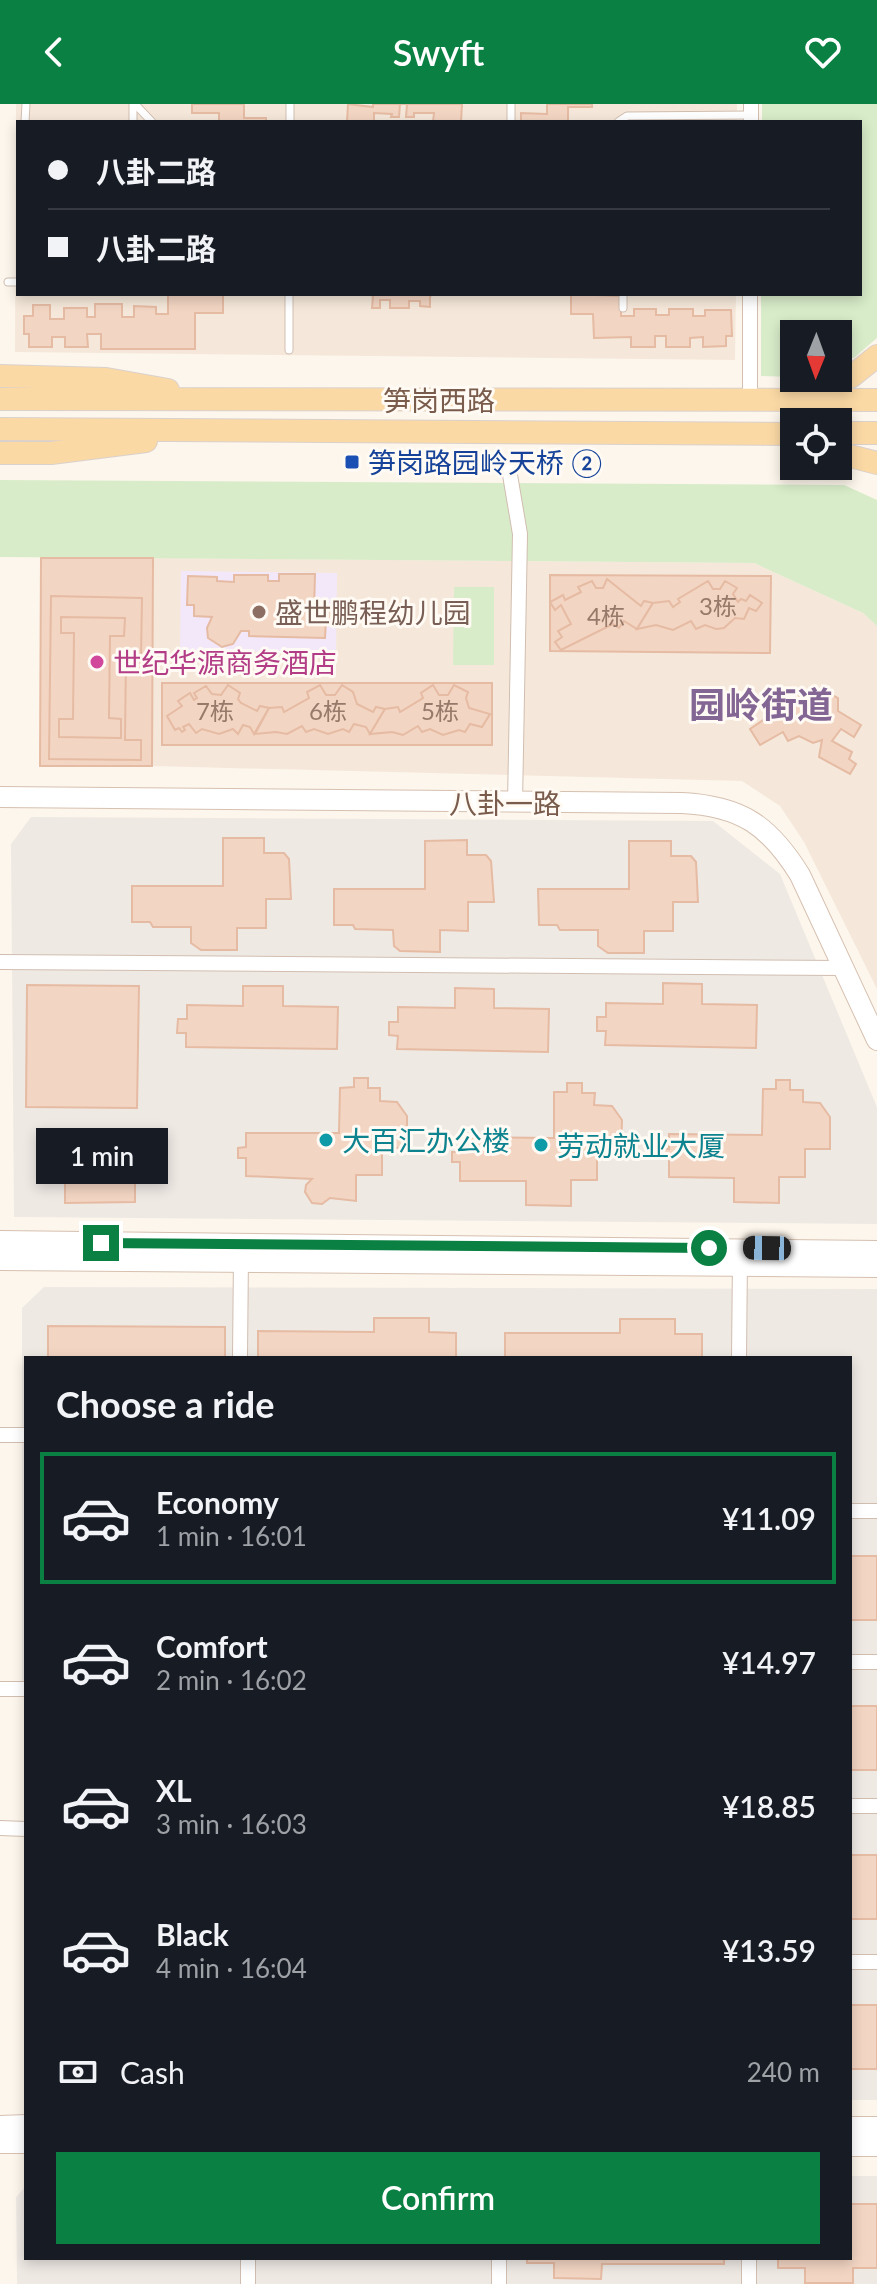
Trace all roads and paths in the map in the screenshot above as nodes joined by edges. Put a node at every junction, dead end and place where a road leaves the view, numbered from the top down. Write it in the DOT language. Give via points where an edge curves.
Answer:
graph roads {
  1 [pos="134,104"];
  2 [pos="751,114"];
  3 [pos="150,120"];
  4 [pos="621,120"];
  5 [pos="8,282"];
  6 [pos="16,282"];
  7 [pos="289,296"];
  8 [pos="623,296"];
  9 [pos="750,296"];
  10 [pos="623,308"];
  11 [pos="289,350"];
  12 [pos="877,356"];
  13 [pos="0,376"];
  14 [pos="0,399"];
  15 [pos="208,400"];
  16 [pos="750,400"];
  17 [pos="794,400"];
  18 [pos="877,400"];
  19 [pos="813,408"];
  20 [pos="836,408"];
  21 [pos="0,429"];
  22 [pos="202,431"];
  23 [pos="852,433"];
  24 [pos="877,433"];
  25 [pos="767,434"];
  26 [pos="780,434"];
  27 [pos="780,437"];
  28 [pos="0,453"];
  29 [pos="852,457"];
  30 [pos="877,463"];
  31 [pos="509,469"];
  32 [pos="0,797"];
  33 [pos="515,803"];
  34 [pos="0,962"];
  35 [pos="843,968"];
  36 [pos="877,1040"];
  37 [pos="0,1241"];
  38 [pos="877,1251"];
  39 [pos="241,1254"];
  40 [pos="740,1256"];
  41 [pos="0,1260"];
  42 [pos="877,1267"];
  43 [pos="240,1356"];
  44 [pos="739,1356"];
  45 [pos="0,1435"];
  46 [pos="24,1435"];
  47 [pos="852,1511"];
  48 [pos="877,1511"];
  49 [pos="852,1662"];
  50 [pos="877,1662"];
  51 [pos="0,1689"];
  52 [pos="24,1689"];
  53 [pos="852,1806"];
  54 [pos="877,1806"];
  55 [pos="0,1828"];
  56 [pos="24,1829"];
  57 [pos="852,1962"];
  58 [pos="877,1962"];
  59 [pos="24,2125"];
  60 [pos="0,2126"];
  61 [pos="852,2127"];
  62 [pos="877,2127"];
  63 [pos="0,2143"];
  64 [pos="24,2143"];
  65 [pos="852,2146"];
  66 [pos="877,2146"];
  67 [pos="248,2260"];
  68 [pos="499,2260"];
  69 [pos="749,2260"];
  70 [pos="248,2284"];
  71 [pos="499,2284"];
  72 [pos="749,2284"];
  1 -- 3 [label="lane"];
  2 -- 4 [label="lane"];
  5 -- 6 [label="lane"];
  7 -- 11 [label="lane"];
  8 -- 10 [label="lane"];
  9 -- 16 [label="street"];
  12 -- 17 [label="main road" via="852,376"];
  13 -- 15 [label="main road" via="106,379"];
  14 -- 15 [label="main road, 笋岗西路"];
  15 -- 16 [label="main road, 笋岗西路"];
  16 -- 17 [label="main road, 笋岗西路"];
  17 -- 19 [label="main road, 笋岗西路"];
  18 -- 20 [label="main road, 笋岗西路"];
  21 -- 22 [label="main road, 笋岗西路"];
  22 -- 25 [label="main road, 笋岗西路"];
  22 -- 28 [label="main road" via="99,449"];
  23 -- 24 [label="main road"];
  25 -- 26 [label="main road, 笋岗西路"];
  25 -- 27 [label="main road"];
  29 -- 30 [label="main road"];
  31 -- 33 [label="street" via="520,534"];
  32 -- 33 [label="street, 八卦一路"];
  33 -- 35 [label="street, 八卦一路" via="706,804 750,819 786,852"];
  34 -- 35 [label="street"];
  35 -- 36 [label="street, 八卦一路"];
  37 -- 39 [label="street"];
  38 -- 40 [label="street"];
  39 -- 40 [label="street"];
  39 -- 41 [label="street"];
  39 -- 43 [label="street"];
  40 -- 42 [label="street"];
  40 -- 44 [label="street"];
  45 -- 46 [label="street"];
  47 -- 48 [label="street"];
  49 -- 50 [label="street"];
  51 -- 52 [label="street"];
  53 -- 54 [label="street"];
  55 -- 56 [label="street"];
  57 -- 58 [label="street"];
  59 -- 60 [label="street"];
  61 -- 62 [label="street"];
  63 -- 64 [label="street"];
  65 -- 66 [label="street"];
  67 -- 70 [label="street"];
  68 -- 71 [label="street"];
  69 -- 72 [label="street"];
}
